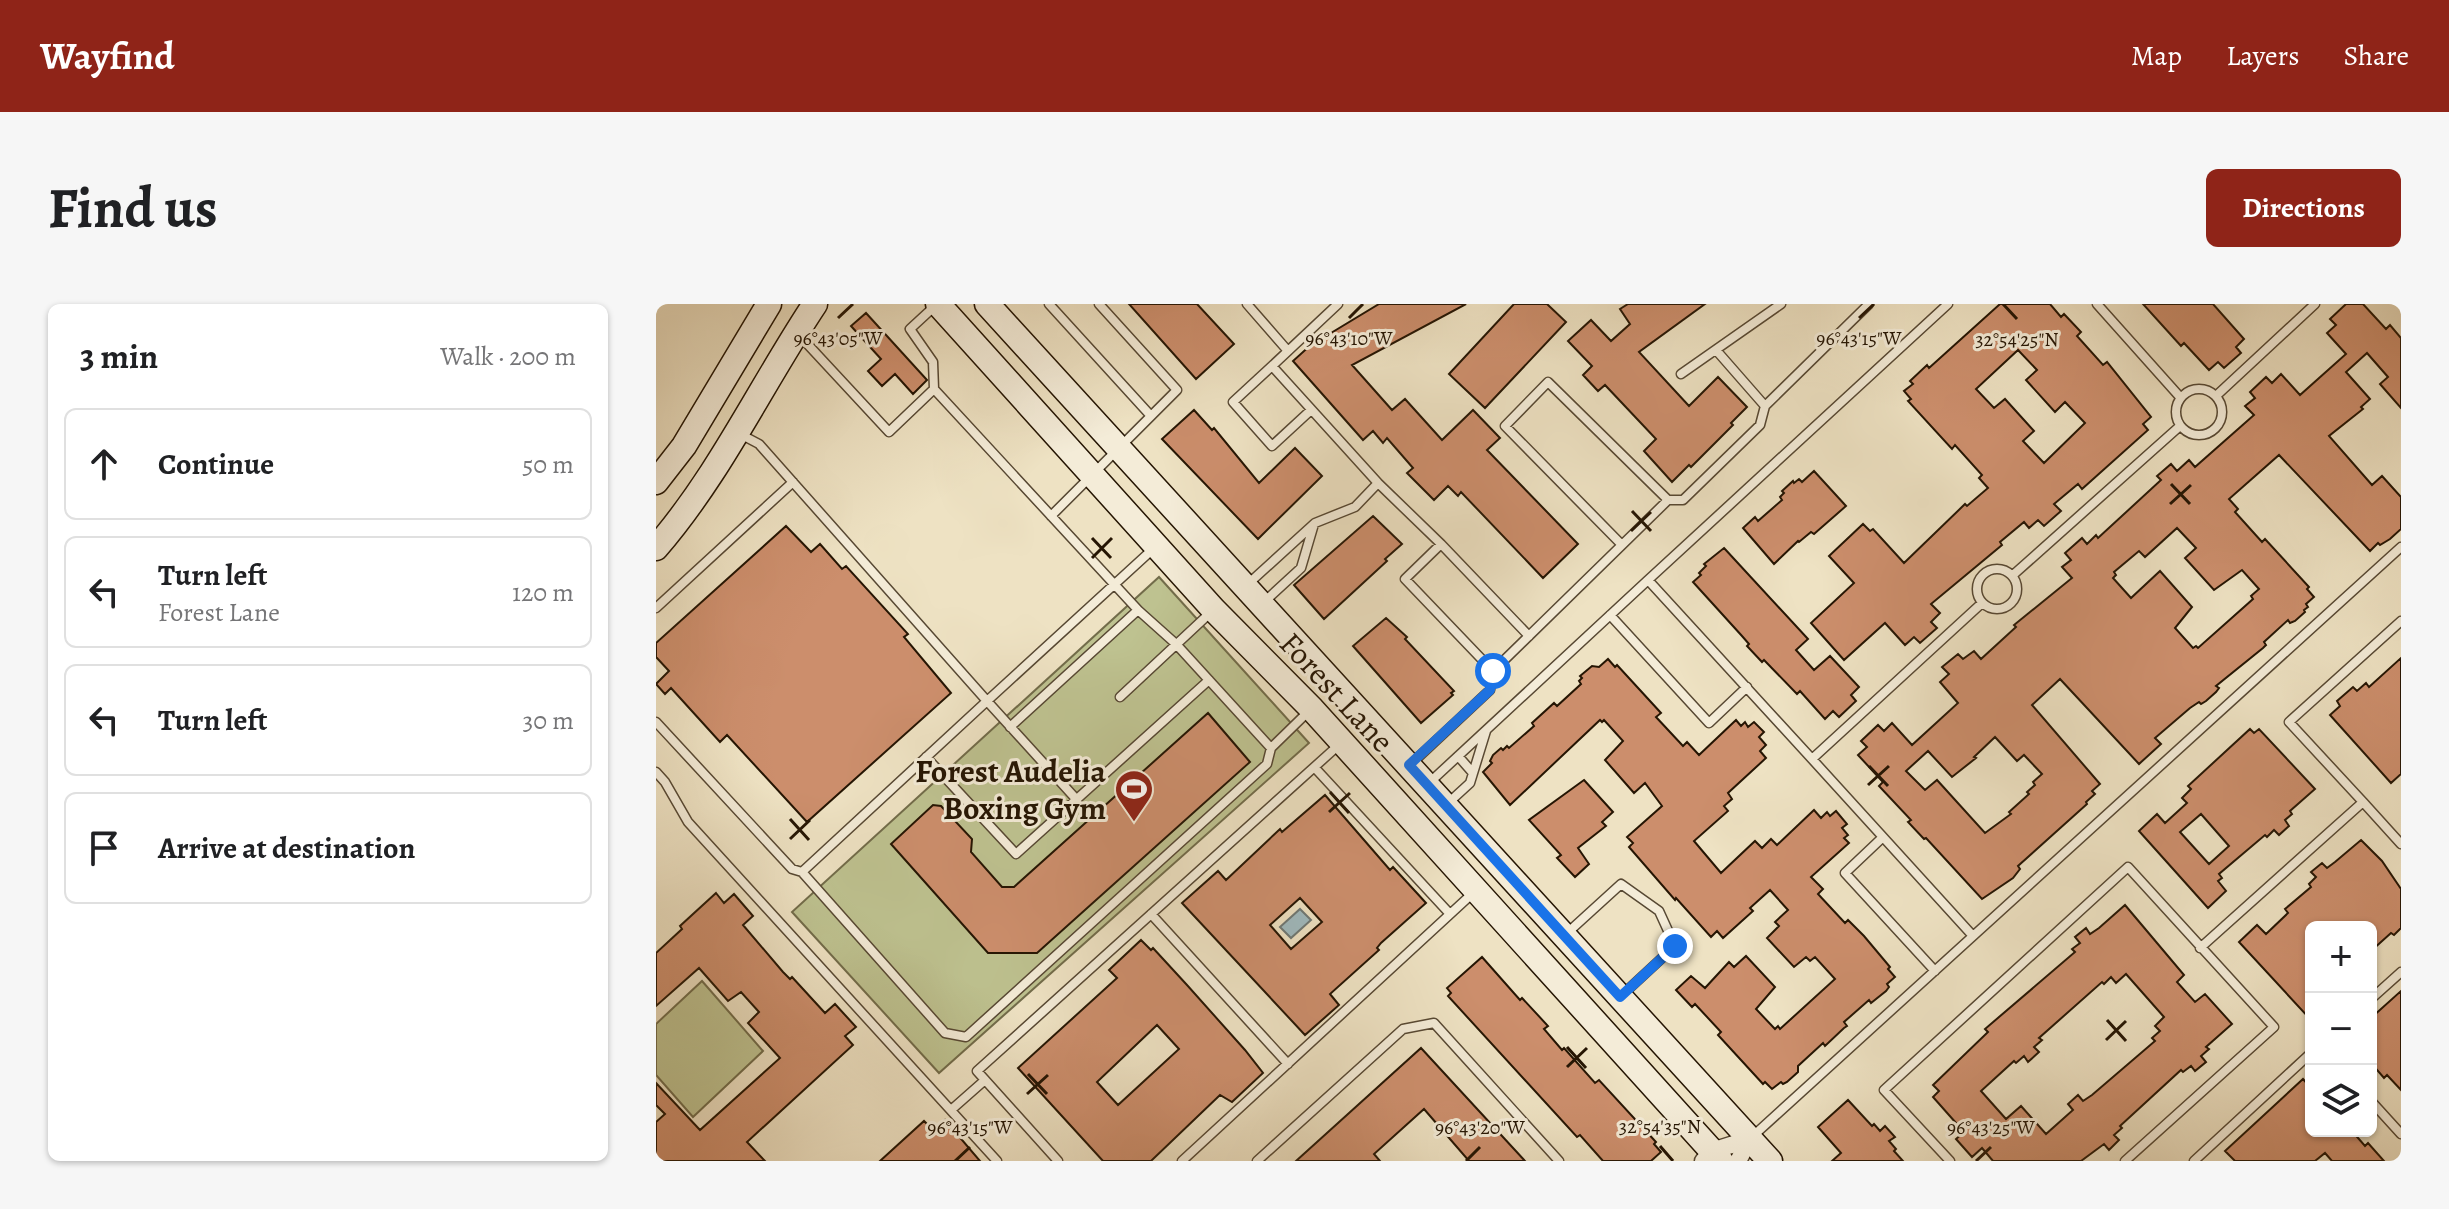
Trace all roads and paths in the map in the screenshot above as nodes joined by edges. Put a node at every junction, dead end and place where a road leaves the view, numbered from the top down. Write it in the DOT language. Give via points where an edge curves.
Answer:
graph roads {
  1 [pos="769,304"];
  2 [pos="815,304"];
  3 [pos="938,304"];
  4 [pos="987,304"];
  5 [pos="1049,304"];
  6 [pos="1099,304"];
  7 [pos="1247,304"];
  8 [pos="1338,304"];
  9 [pos="1781,304"];
  10 [pos="1869,304"];
  11 [pos="1948,304"];
  12 [pos="2097,304"];
  13 [pos="2315,304"];
  14 [pos="796,332"];
  15 [pos="1716,350"];
  16 [pos="1288,351"];
  17 [pos="1272,366"];
  18 [pos="1681,374"];
  19 [pos="934,389"];
  20 [pos="2217,395"];
  21 [pos="2180,397"];
  22 [pos="1765,406"];
  23 [pos="1311,410"];
  24 [pos="1151,416"];
  25 [pos="2180,426"];
  26 [pos="737,432"];
  27 [pos="1118,448"];
  28 [pos="1093,477"];
  29 [pos="656,482"];
  30 [pos="793,482"];
  31 [pos="1378,483"];
  32 [pos="1668,500"];
  33 [pos="1051,516"];
  34 [pos="1315,523"];
  35 [pos="1441,544"];
  36 [pos="1622,545"];
  37 [pos="1156,546"];
  38 [pos="2401,547"];
  39 [pos="656,548"];
  40 [pos="2013,575"];
  41 [pos="1648,580"];
  42 [pos="1114,584"];
  43 [pos="1245,586"];
  44 [pos="1982,603"];
  45 [pos="1262,604"];
  46 [pos="656,608"];
  47 [pos="1138,610"];
  48 [pos="1214,610"];
  49 [pos="1610,615"];
  50 [pos="2401,621"];
  51 [pos="1529,636"];
  52 [pos="1176,644"];
  53 [pos="1493,671"];
  54 [pos="1209,680"];
  55 [pos="1747,687"];
  56 [pos="1120,697"];
  57 [pos="987,701"];
  58 [pos="1312,709"];
  59 [pos="656,722"];
  60 [pos="1010,727"];
  61 [pos="1487,728"];
  62 [pos="1342,742"];
  63 [pos="1271,748"];
  64 [pos="1458,756"];
  65 [pos="926,757"];
  66 [pos="1812,759"];
  67 [pos="1409,765"];
  68 [pos="1315,768"];
  69 [pos="656,772"];
  70 [pos="1473,773"];
  71 [pos="1427,785"];
  72 [pos="1077,800"];
  73 [pos="2363,802"];
  74 [pos="1445,805"];
  75 [pos="1883,837"];
  76 [pos="2401,844"];
  77 [pos="1502,868"];
  78 [pos="802,872"];
  79 [pos="1476,890"];
  80 [pos="1151,914"];
  81 [pos="1450,914"];
  82 [pos="1564,935"];
  83 [pos="1973,936"];
  84 [pos="2200,948"];
  85 [pos="1935,971"];
  86 [pos="2401,972"];
  87 [pos="2377,994"];
  88 [pos="1620,997"];
  89 [pos="2305,1059"];
  90 [pos="1288,1064"];
  91 [pos="985,1080"];
  92 [pos="2377,1108"];
  93 [pos="951,1110"];
  94 [pos="2401,1134"];
  95 [pos="1750,1139"];
  96 [pos="1712,1158"];
  97 [pos="997,1161"];
  98 [pos="1058,1161"];
  99 [pos="1182,1161"];
  100 [pos="1257,1161"];
  101 [pos="1559,1161"];
  102 [pos="1738,1161"];
  103 [pos="1770,1161"];
  104 [pos="1950,1161"];
  105 [pos="2125,1161"];
  106 [pos="2194,1161"];
  1 -- 29 [label="main road" via="684,446"];
  2 -- 14 [label="main road"];
  3 -- 19 [label="lane" via="910,329 933,362"];
  3 -- 28 [label="main road, Forest Lane"];
  4 -- 27 [label="main road, Forest Lane"];
  5 -- 24 [label="lane"];
  6 -- 24 [label="lane" via="1177,390"];
  7 -- 16 [label="lane"];
  8 -- 16 [label="lane"];
  9 -- 15 [label="lane"];
  10 -- 22 [label="lane"];
  11 -- 41 [label="lane"];
  12 -- 21 [label="lane"];
  13 -- 20 [label="lane"];
  14 -- 19 [label="lane" via="889,432"];
  14 -- 26 [label="main road"];
  15 -- 18 [label="lane"];
  15 -- 22 [label="lane"];
  16 -- 17 [label="lane"];
  17 -- 23 [label="lane"];
  17 -- 23 [label="lane" via="1233,402 1262,435 1272,446"];
  19 -- 33 [label="lane"];
  20 -- 21 [label="lane" via="2205,388"];
  20 -- 25 [label="lane" via="2222,419 2215,430 2190,434"];
  21 -- 25 [label="lane"];
  22 -- 32 [label="lane" via="1760,425 1683,500"];
  23 -- 31 [label="lane"];
  24 -- 27 [label="lane"];
  25 -- 40 [label="lane"];
  26 -- 30 [label="lane" via="759,444"];
  26 -- 39 [label="main road" via="691,505"];
  27 -- 28 [label="lane"];
  27 -- 43 [label="main road, Forest Lane"];
  28 -- 33 [label="lane"];
  28 -- 37 [label="main road, Forest Lane"];
  30 -- 46 [label="lane"];
  30 -- 57 [label="lane"];
  31 -- 34 [label="lane" via="1355,507"];
  31 -- 35 [label="lane"];
  32 -- 36 [label="lane"];
  32 -- 36 [label="lane" via="1548,382 1505,426"];
  33 -- 42 [label="lane"];
  34 -- 43 [label="lane"];
  34 -- 45 [label="lane" via="1301,568"];
  35 -- 51 [label="lane"];
  35 -- 53 [label="lane" via="1405,579"];
  36 -- 51 [label="lane"];
  37 -- 42 [label="lane"];
  37 -- 48 [label="main road, Forest Lane"];
  38 -- 83 [label="lane"];
  40 -- 44 [label="lane" via="2004,569 1983,574 1977,583"];
  40 -- 44 [label="lane" via="2018,595 2012,604 1991,609"];
  41 -- 49 [label="lane"];
  41 -- 55 [label="lane"];
  42 -- 47 [label="lane"];
  42 -- 57 [label="lane"];
  43 -- 45 [label="main road, Forest Lane"];
  44 -- 66 [label="lane"];
  45 -- 67 [label="main road, Forest Lane"];
  47 -- 52 [label="lane"];
  47 -- 60 [label="lane"];
  48 -- 52 [label="lane"];
  48 -- 58 [label="main road, Forest Lane"];
  49 -- 55 [label="lane" via="1709,723"];
  49 -- 61 [label="lane"];
  50 -- 73 [label="lane" via="2289,722"];
  51 -- 53 [label="lane"];
  52 -- 54 [label="lane"];
  52 -- 56 [label="lane"];
  53 -- 67 [label="lane" via="1490,690"];
  54 -- 63 [label="lane"];
  54 -- 72 [label="lane"];
  55 -- 66 [label="lane"];
  57 -- 60 [label="lane"];
  57 -- 65 [label="lane"];
  58 -- 62 [label="main road, Forest Lane"];
  58 -- 63 [label="lane"];
  58 -- 67 [label="main road" via="1324,706 1336,712 1384,765"];
  59 -- 78 [label="lane" via="792,869"];
  60 -- 72 [label="lane"];
  61 -- 64 [label="lane"];
  61 -- 70 [label="lane"];
  62 -- 68 [label="lane"];
  62 -- 79 [label="main road, Forest Lane"];
  63 -- 78 [label="lane" via="1267,764 966,1037 945,1033"];
  64 -- 70 [label="lane"];
  64 -- 71 [label="lane"];
  65 -- 72 [label="lane" via="1016,854"];
  65 -- 78 [label="lane"];
  66 -- 75 [label="lane"];
  67 -- 71 [label="main road, Forest Lane"];
  68 -- 80 [label="lane"];
  68 -- 81 [label="lane"];
  69 -- 93 [label="lane" via="688,822"];
  70 -- 74 [label="lane" via="1470,783"];
  71 -- 74 [label="main road, Forest Lane"];
  73 -- 76 [label="lane"];
  73 -- 84 [label="lane"];
  74 -- 77 [label="main road, Forest Lane"];
  75 -- 83 [label="lane"];
  75 -- 85 [label="lane" via="1845,873"];
  77 -- 79 [label="main road"];
  77 -- 82 [label="main road, Forest Lane"];
  79 -- 81 [label="lane"];
  79 -- 96 [label="main road, Forest Lane"];
  80 -- 90 [label="lane"];
  80 -- 91 [label="lane" via="977,1071"];
  81 -- 90 [label="lane"];
  82 -- 88 [label="main road, Forest Lane"];
  82 -- 88 [label="lane" via="1621,884 1659,911 1675,946"];
  83 -- 85 [label="lane"];
  84 -- 104 [label="lane" via="2128,867 1884,1090"];
  84 -- 105 [label="lane" via="2274,1027"];
  85 -- 95 [label="lane"];
  86 -- 87 [label="lane"];
  88 -- 95 [label="main road, Forest Lane"];
  89 -- 106 [label="lane"];
  90 -- 99 [label="lane"];
  91 -- 93 [label="lane"];
  91 -- 98 [label="lane"];
  92 -- 94 [label="lane"];
  93 -- 97 [label="lane"];
  95 -- 96 [label="street"];
  95 -- 102 [label="street"];
  95 -- 103 [label="main road, Forest Lane"];
  100 -- 101 [label="lane" via="1403,1029 1434,1023"];
}
